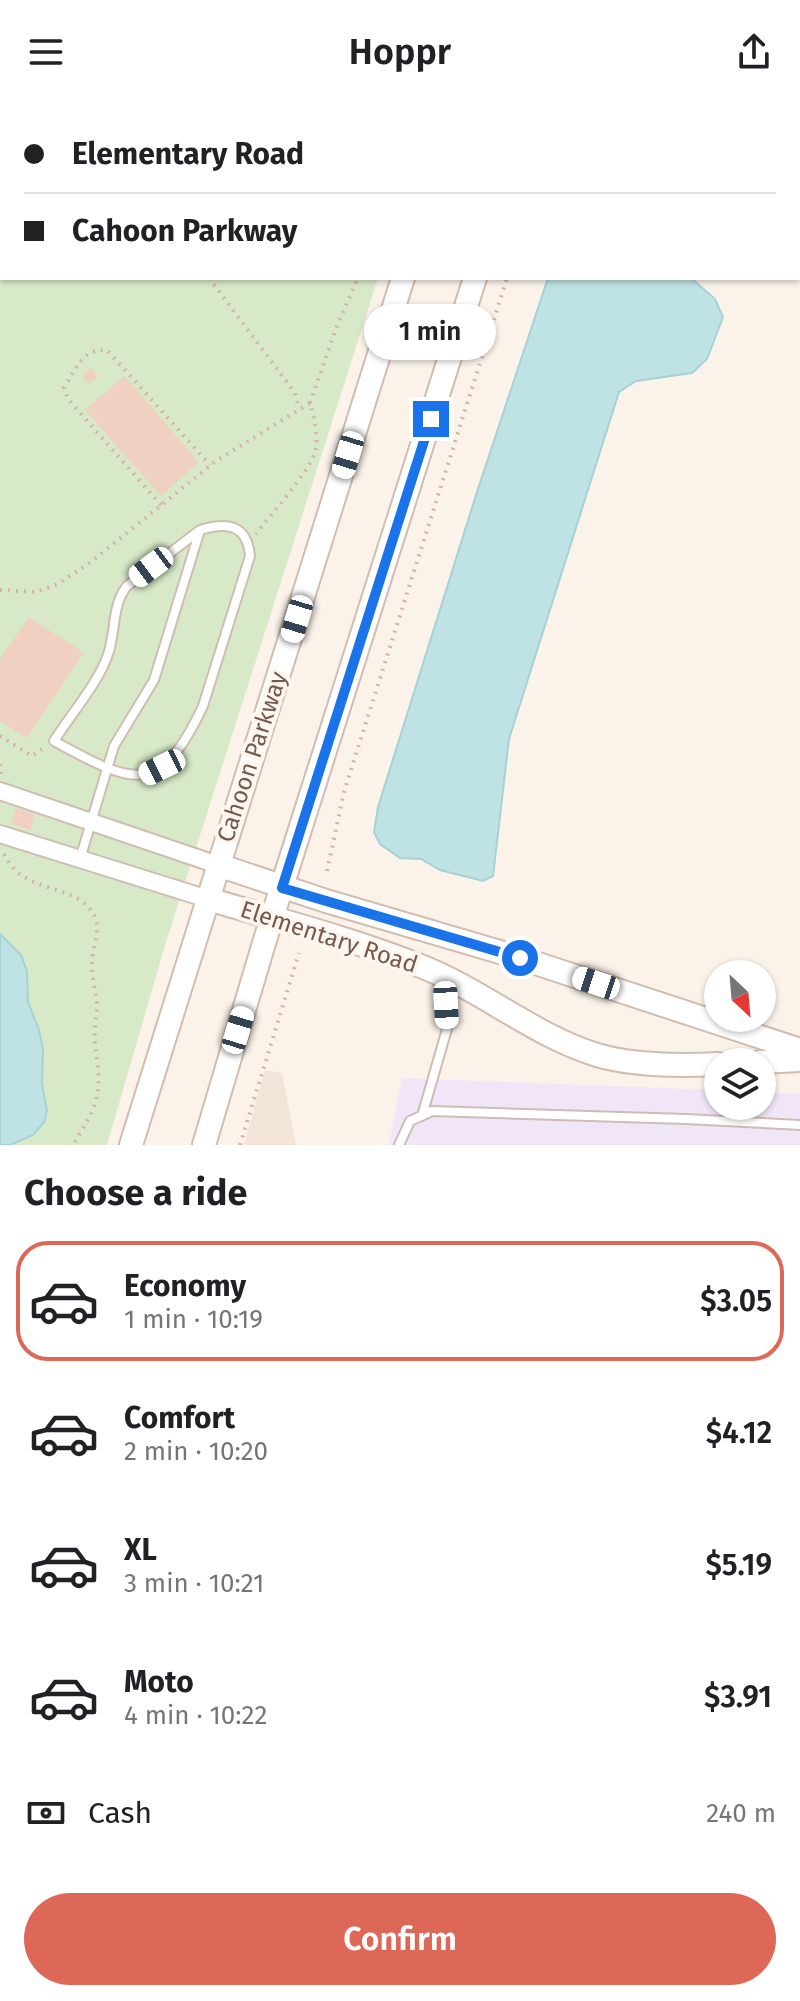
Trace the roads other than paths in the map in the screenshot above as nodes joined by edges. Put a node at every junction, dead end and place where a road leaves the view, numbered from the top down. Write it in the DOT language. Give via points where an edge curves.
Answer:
graph roads {
  1 [pos="402,280"];
  2 [pos="474,280"];
  3 [pos="200,530"];
  4 [pos="107,769"];
  5 [pos="0,791"];
  6 [pos="91,822"];
  7 [pos="0,834"];
  8 [pos="80,859"];
  9 [pos="218,865"];
  10 [pos="282,888"];
  11 [pos="208,899"];
  12 [pos="273,918"];
  13 [pos="439,974"];
  14 [pos="800,1050"];
  15 [pos="800,1060"];
  16 [pos="776,1061"];
  17 [pos="704,1064"];
  18 [pos="422,1116"];
  19 [pos="800,1125"];
  20 [pos="131,1145"];
  21 [pos="204,1145"];
  22 [pos="399,1145"];
  1 -- 9 [label="street, Cahoon Parkway"];
  2 -- 10 [label="street"];
  3 -- 4 [label="lane" via="154,680 114,746"];
  3 -- 4 [label="lane" via="118,597 103,666 54,741"];
  3 -- 4 [label="lane" via="232,526 249,543 250,556 203,706 162,767 137,777"];
  4 -- 6 [label="lane"];
  5 -- 6 [label="street"];
  6 -- 8 [label="lane"];
  6 -- 9 [label="street"];
  7 -- 8 [label="street"];
  8 -- 11 [label="street"];
  9 -- 10 [label="street, Elementary Road"];
  9 -- 11 [label="street, Cahoon Parkway"];
  10 -- 12 [label="street"];
  10 -- 14 [label="street, Elementary Road" via="520,958"];
  11 -- 12 [label="street, Elementary Road"];
  11 -- 20 [label="street, Cahoon Parkway"];
  12 -- 13 [label="street, Elementary Road"];
  12 -- 21 [label="street"];
  13 -- 17 [label="street, Elementary Road" via="597,1055"];
  13 -- 18 [label="lane" via="447,1029"];
  15 -- 16 [label="street"];
  18 -- 19 [label="lane" via="432,1111 513,1112"];
  18 -- 22 [label="lane" via="410,1121"];
}
